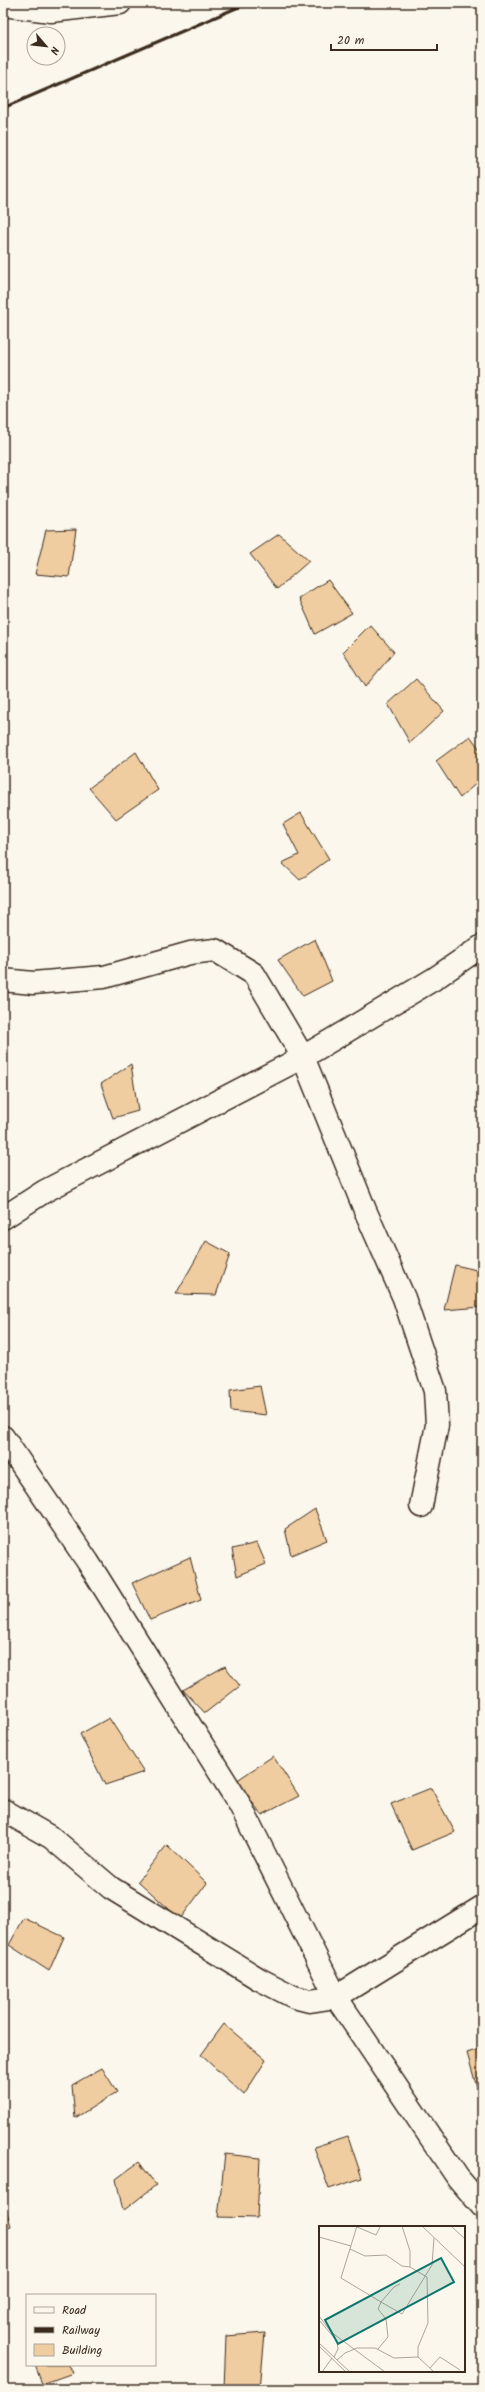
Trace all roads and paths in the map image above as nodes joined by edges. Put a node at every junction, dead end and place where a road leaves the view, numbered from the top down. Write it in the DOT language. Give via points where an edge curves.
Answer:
graph roads {
  1 [pos="120,3"];
  2 [pos="3,5"];
  3 [pos="482,946"];
  4 [pos="3,980"];
  5 [pos="302,1057"];
  6 [pos="3,1218"];
  7 [pos="3,1437"];
  8 [pos="421,1506"];
  9 [pos="3,1810"];
  10 [pos="482,1907"];
  11 [pos="336,1997"];
  12 [pos="482,2206"];
  1 -- 2 [label="street" via="50,11"];
  3 -- 5 [label="street" via="434,979"];
  4 -- 5 [label="street" via="33,983 104,977 190,953 215,950 254,974"];
  5 -- 6 [label="street" via="45,1191"];
  5 -- 8 [label="street" via="364,1210 404,1298 435,1391 438,1425"];
  7 -- 11 [label="street" via="88,1562 240,1805"];
  9 -- 11 [label="street" via="52,1838 111,1888 259,1979 294,1997 310,2001"];
  10 -- 11 [label="street"];
  11 -- 12 [label="street" via="458,2178"];
}
